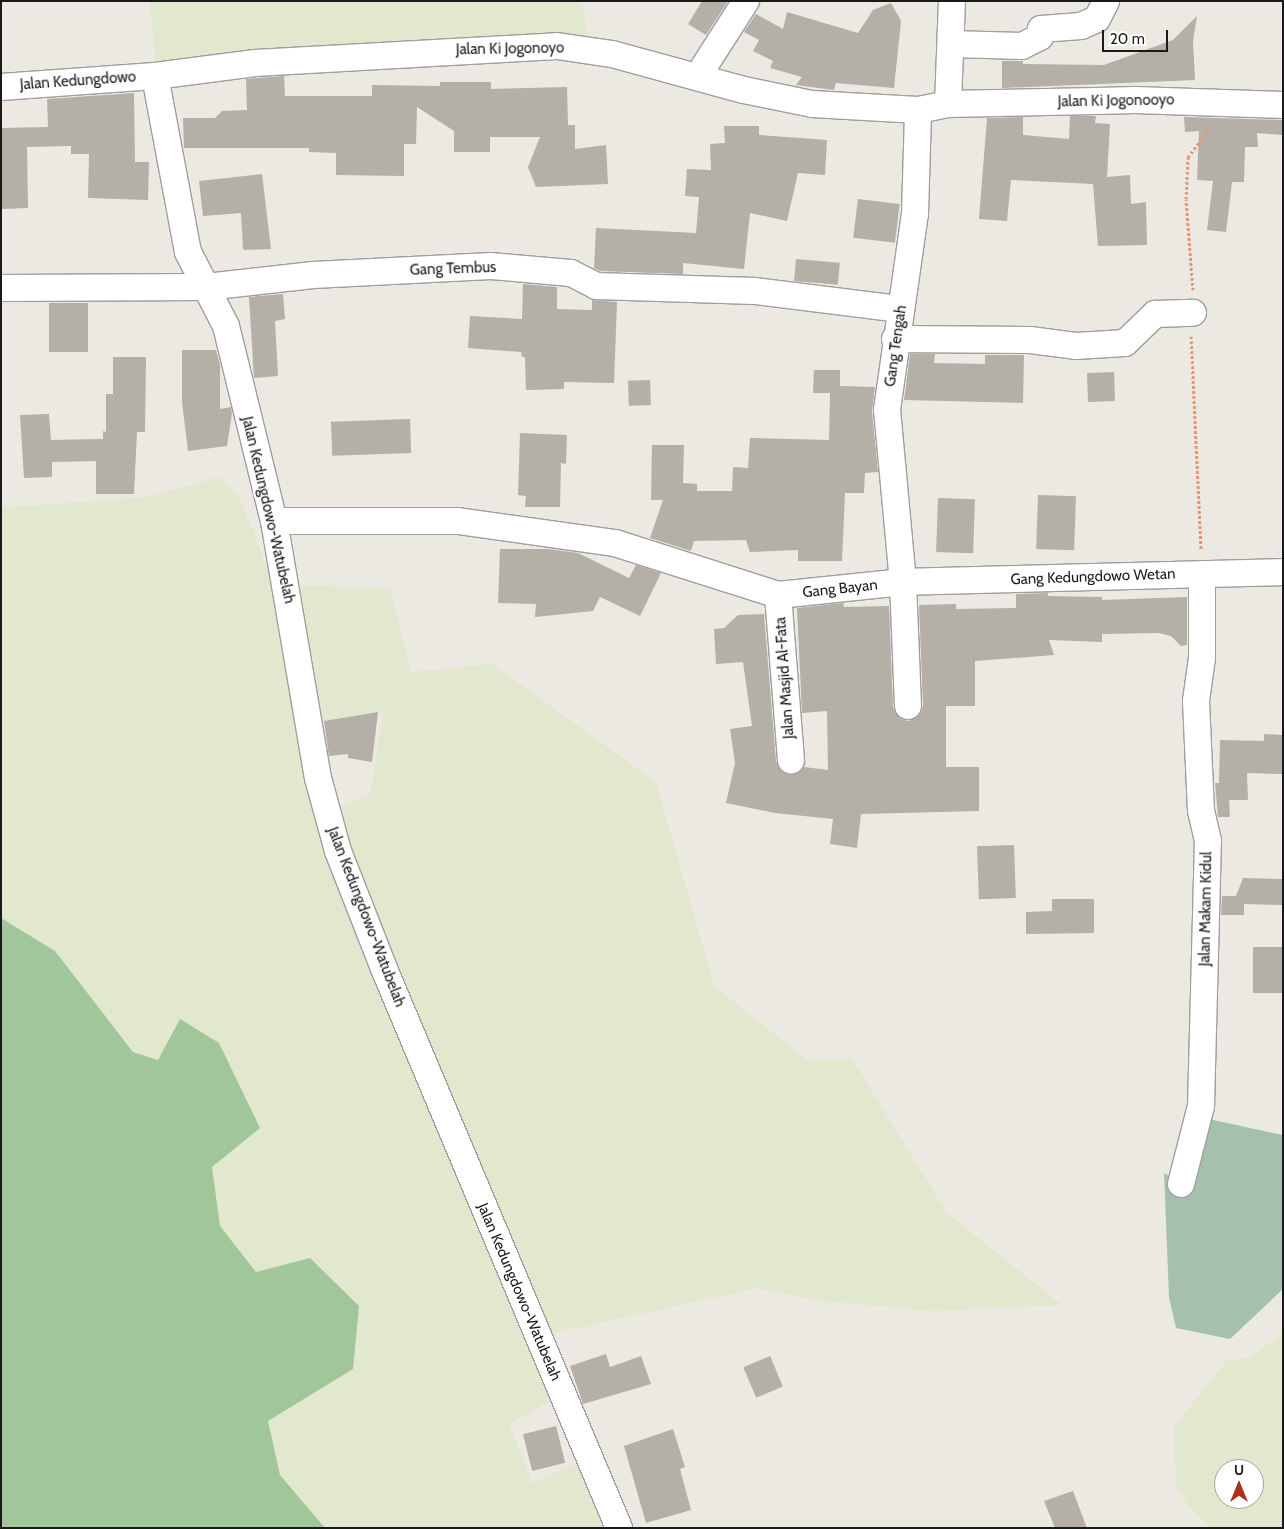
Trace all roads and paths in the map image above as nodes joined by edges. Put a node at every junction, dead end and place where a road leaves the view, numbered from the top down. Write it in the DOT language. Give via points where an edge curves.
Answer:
graph roads {
  1 [pos="746,1"];
  2 [pos="952,1"];
  3 [pos="1106,1"];
  4 [pos="951,44"];
  5 [pos="155,76"];
  6 [pos="698,76"];
  7 [pos="1,87"];
  8 [pos="948,104"];
  9 [pos="1283,105"];
  10 [pos="918,110"];
  11 [pos="206,287"];
  12 [pos="1,288"];
  13 [pos="900,309"];
  14 [pos="1193,313"];
  15 [pos="895,339"];
  16 [pos="274,522"];
  17 [pos="1283,572"];
  18 [pos="1202,574"];
  19 [pos="903,582"];
  20 [pos="778,595"];
  21 [pos="908,706"];
  22 [pos="791,760"];
  23 [pos="1181,1184"];
  24 [pos="619,1528"];
  1 -- 6 [label="street"];
  2 -- 4 [label="street"];
  3 -- 4 [label="street" via="1097,19 1082,26 1041,29 1040,37 1022,46"];
  4 -- 8 [label="street"];
  5 -- 6 [label="street, Jalan Ki Jogonoyo" via="264,62 557,46 612,54"];
  5 -- 7 [label="street, Jalan Kedungdowo"];
  5 -- 11 [label="street, Jalan Kedungdowo-Watubelah" via="188,252"];
  6 -- 10 [label="street, Jalan Ki Jogonoyo" via="744,90 812,104"];
  8 -- 9 [label="street, Jalan Ki Jogonooyo" via="1203,101"];
  8 -- 10 [label="street, Jalan Ki Jogonoyo"];
  10 -- 13 [label="street, Gang Tengah" via="915,214"];
  11 -- 12 [label="street, Gang Tembus"];
  11 -- 13 [label="street, Gang Tembus" via="313,275 491,266 571,273 596,286 755,291"];
  11 -- 16 [label="street, Jalan Kedungdowo-Watubelah" via="226,326"];
  13 -- 15 [label="street, Gang Tengah"];
  14 -- 15 [label="street" via="1155,314 1125,343 1076,346 1030,340"];
  15 -- 19 [label="street, Gang Tengah" via="887,410"];
  16 -- 20 [label="street" via="458,522 615,543"];
  16 -- 24 [label="street, Jalan Kedungdowo-Watubelah" via="318,778 338,851 392,989"];
  17 -- 18 [label="street, Gang Kedungdowo Wetan"];
  18 -- 19 [label="street, Gang Kedungdowo Wetan"];
  18 -- 23 [label="street, Jalan Makam Kidul" via="1202,658 1196,701 1201,811 1208,841 1201,1106"];
  19 -- 20 [label="street, Gang Bayan"];
  19 -- 21 [label="street, Gang Tengah"];
  20 -- 22 [label="street, Jalan Masjid Al-Fata"];
}
